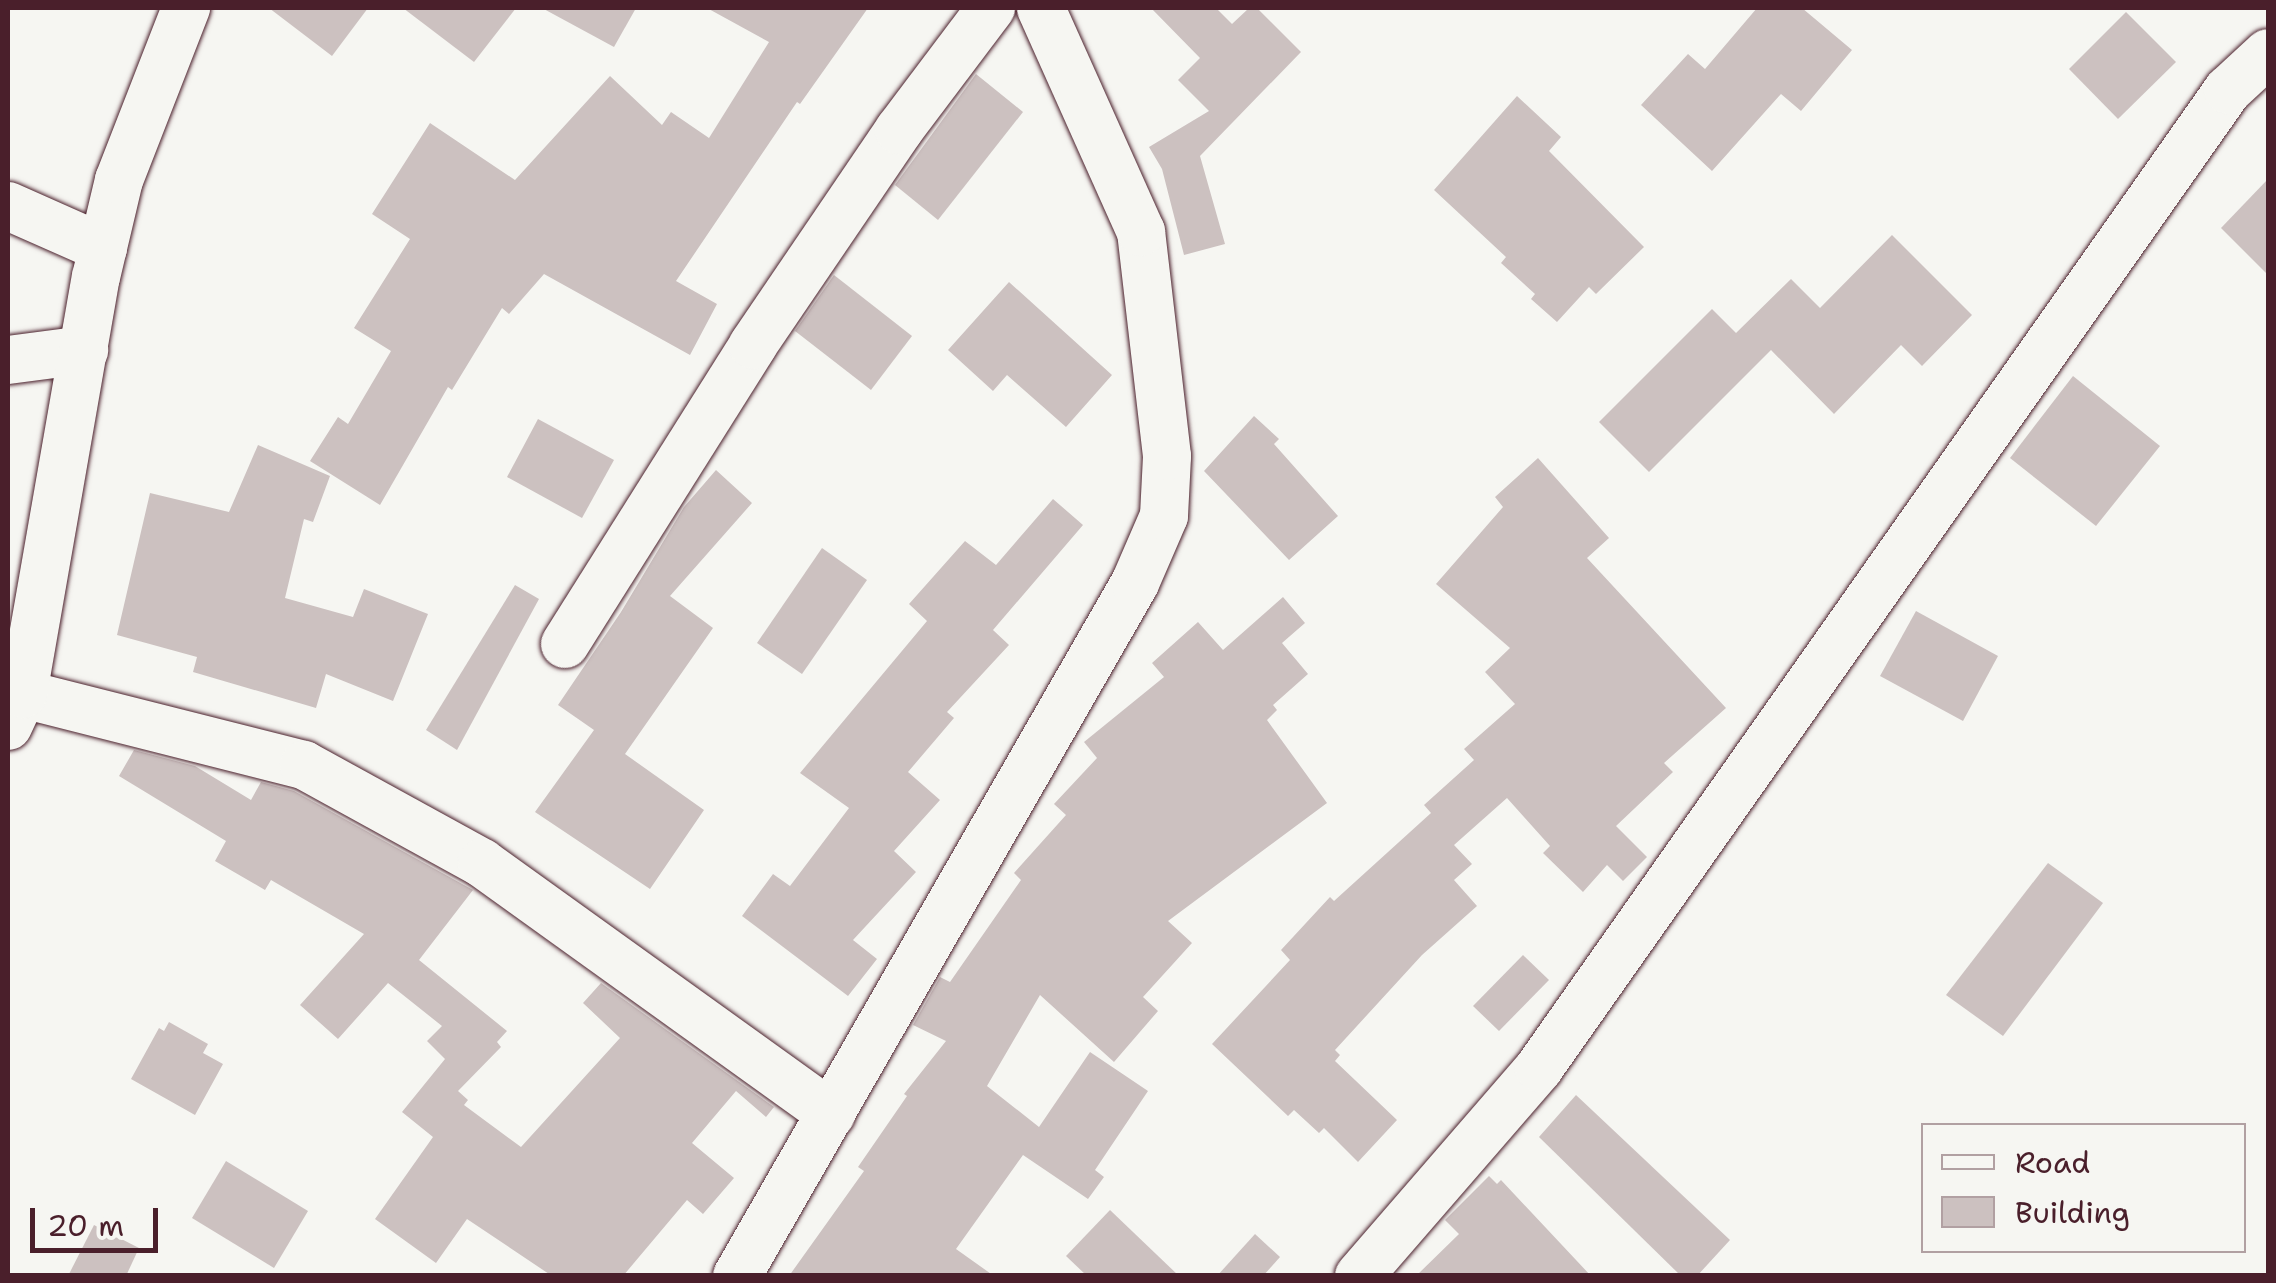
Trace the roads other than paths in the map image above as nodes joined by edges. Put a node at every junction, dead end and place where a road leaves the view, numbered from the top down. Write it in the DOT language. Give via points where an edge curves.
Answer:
graph roads {
  1 [pos="186,8"];
  2 [pos="991,8"];
  3 [pos="1041,8"];
  4 [pos="2268,52"];
  5 [pos="8,206"];
  6 [pos="103,248"];
  7 [pos="84,350"];
  8 [pos="8,360"];
  9 [pos="565,644"];
  10 [pos="15,710"];
  11 [pos="831,1114"];
  12 [pos="737,1276"];
  13 [pos="1359,1276"];
  1 -- 6 [label="street" via="119,180"];
  2 -- 9 [label="street" via="753,345"];
  3 -- 11 [label="street" via="1141,232 1167,456 1164,516 1135,582"];
  4 -- 13 [label="street" via="2228,90 1539,1068"];
  5 -- 6 [label="street"];
  6 -- 7 [label="street"];
  7 -- 8 [label="street"];
  7 -- 10 [label="street"];
  10 -- 11 [label="street" via="304,765 482,863"];
  11 -- 12 [label="street"];
}
